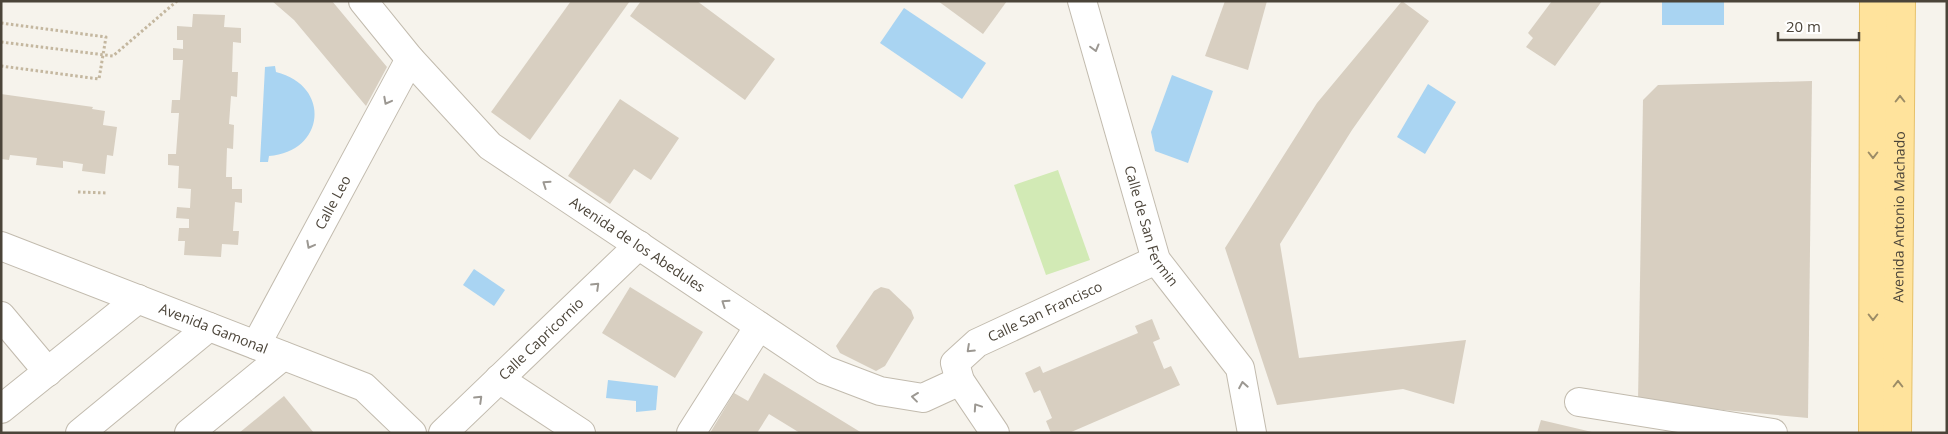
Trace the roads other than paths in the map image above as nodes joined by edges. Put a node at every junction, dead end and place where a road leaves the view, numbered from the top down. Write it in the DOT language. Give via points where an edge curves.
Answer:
graph roads {
  1 [pos="364,1"];
  2 [pos="1082,1"];
  3 [pos="1874,1"];
  4 [pos="1901,1"];
  5 [pos="410,58"];
  6 [pos="639,245"];
  7 [pos="1,246"];
  8 [pos="1156,260"];
  9 [pos="138,299"];
  10 [pos="1,316"];
  11 [pos="759,326"];
  12 [pos="209,327"];
  13 [pos="256,345"];
  14 [pos="283,356"];
  15 [pos="48,372"];
  16 [pos="499,379"];
  17 [pos="960,381"];
  18 [pos="1579,402"];
  19 [pos="1,409"];
  20 [pos="80,433"];
  21 [pos="189,433"];
  22 [pos="412,433"];
  23 [pos="443,433"];
  24 [pos="581,433"];
  25 [pos="691,433"];
  26 [pos="995,433"];
  27 [pos="1252,433"];
  28 [pos="1773,433"];
  29 [pos="1873,433"];
  30 [pos="1898,433"];
  1 -- 5 [label="street, Avenida de los Abedules"];
  2 -- 8 [label="street, Calle de San Fermin, one-way"];
  3 -- 29 [label="main road, Avenida Antonio Machado, one-way"];
  30 -- 4 [label="main road, Avenida Antonio Machado, one-way"];
  6 -- 5 [label="street, Avenida de los Abedules, one-way" via="490,146"];
  5 -- 13 [label="street, Calle Leo, one-way"];
  11 -- 6 [label="street, Avenida de los Abedules, one-way"];
  16 -- 6 [label="street, Calle Capricornio, one-way"];
  7 -- 9 [label="street, Avenida Gamonal"];
  8 -- 17 [label="street, Calle San Francisco, one-way" via="977,343 955,363"];
  27 -- 8 [label="street, Calle de San Fermin, one-way" via="1240,368"];
  9 -- 12 [label="street, Avenida Gamonal"];
  9 -- 15 [label="street"];
  10 -- 15 [label="street"];
  17 -- 11 [label="street, Avenida de los Abedules, one-way" via="923,398 880,392 825,370"];
  11 -- 25 [label="street"];
  12 -- 13 [label="street, Avenida Gamonal"];
  12 -- 20 [label="street"];
  13 -- 14 [label="street, Avenida Gamonal"];
  14 -- 21 [label="street"];
  14 -- 22 [label="street, Avenida Gamonal" via="364,387"];
  15 -- 19 [label="street"];
  23 -- 16 [label="street, Calle Capricornio, one-way"];
  16 -- 24 [label="street"];
  26 -- 17 [label="street, one-way"];
  18 -- 28 [label="street"];
}
